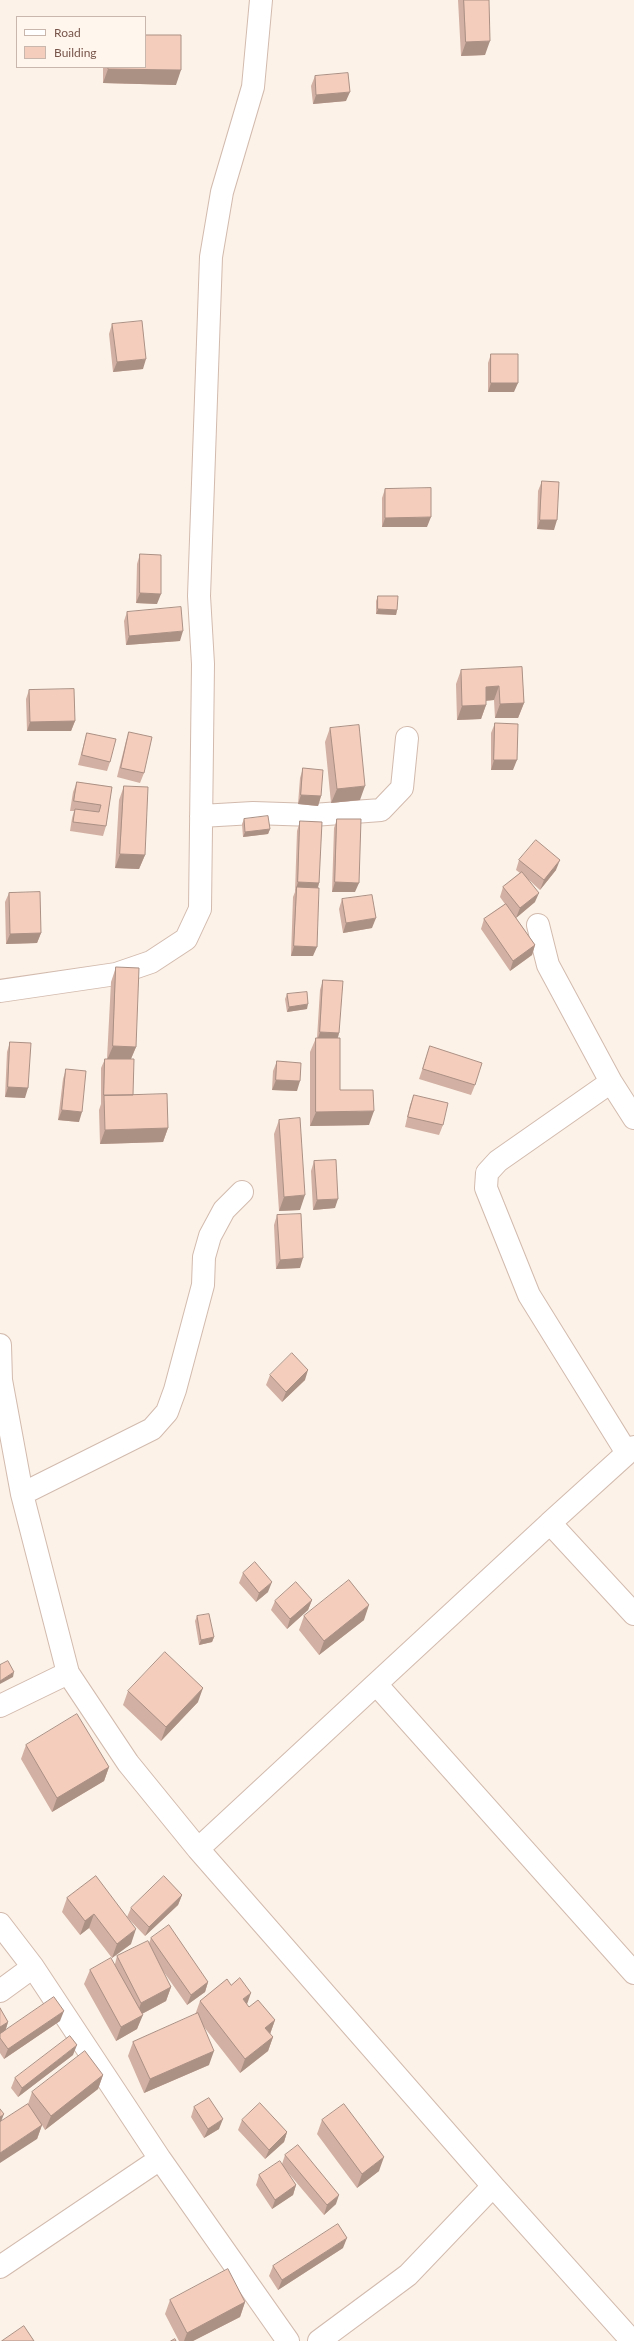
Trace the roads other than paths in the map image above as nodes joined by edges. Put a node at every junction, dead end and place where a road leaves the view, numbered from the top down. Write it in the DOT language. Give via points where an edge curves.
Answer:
graph roads {
  1 [pos="261,0"];
  2 [pos="407,738"];
  3 [pos="201,816"];
  4 [pos="538,925"];
  5 [pos="0,991"];
  6 [pos="611,1082"];
  7 [pos="631,1105"];
  8 [pos="242,1192"];
  9 [pos="0,1346"];
  10 [pos="630,1450"];
  11 [pos="22,1494"];
  12 [pos="550,1523"];
  13 [pos="634,1614"];
  14 [pos="68,1673"];
  15 [pos="376,1684"];
  16 [pos="0,1706"];
  17 [pos="198,1849"];
  18 [pos="0,1924"];
  19 [pos="33,1967"];
  20 [pos="634,1973"];
  21 [pos="0,1991"];
  22 [pos="160,2159"];
  23 [pos="493,2186"];
  24 [pos="0,2267"];
  25 [pos="288,2341"];
  26 [pos="319,2341"];
  27 [pos="632,2341"];
  1 -- 3 [label="street" via="253,87 222,192 211,258 199,596 204,664"];
  2 -- 3 [label="street" via="402,788 381,810 313,815 253,813"];
  3 -- 5 [label="street" via="200,909 186,939 151,962 116,974"];
  4 -- 6 [label="street" via="548,964"];
  6 -- 7 [label="street"];
  6 -- 10 [label="street" via="498,1161 487,1174 486,1188 529,1295"];
  8 -- 11 [label="street" via="224,1210 210,1236 204,1257 203,1285 167,1412 152,1429"];
  9 -- 11 [label="street" via="1,1380"];
  10 -- 12 [label="street"];
  11 -- 14 [label="street"];
  12 -- 13 [label="street"];
  12 -- 15 [label="street"];
  14 -- 16 [label="street"];
  14 -- 17 [label="street" via="128,1763"];
  15 -- 17 [label="street"];
  15 -- 20 [label="street"];
  17 -- 23 [label="street"];
  18 -- 19 [label="street"];
  19 -- 21 [label="street"];
  19 -- 22 [label="street"];
  22 -- 24 [label="street"];
  22 -- 25 [label="street"];
  23 -- 26 [label="street" via="408,2275"];
  23 -- 27 [label="street"];
}
